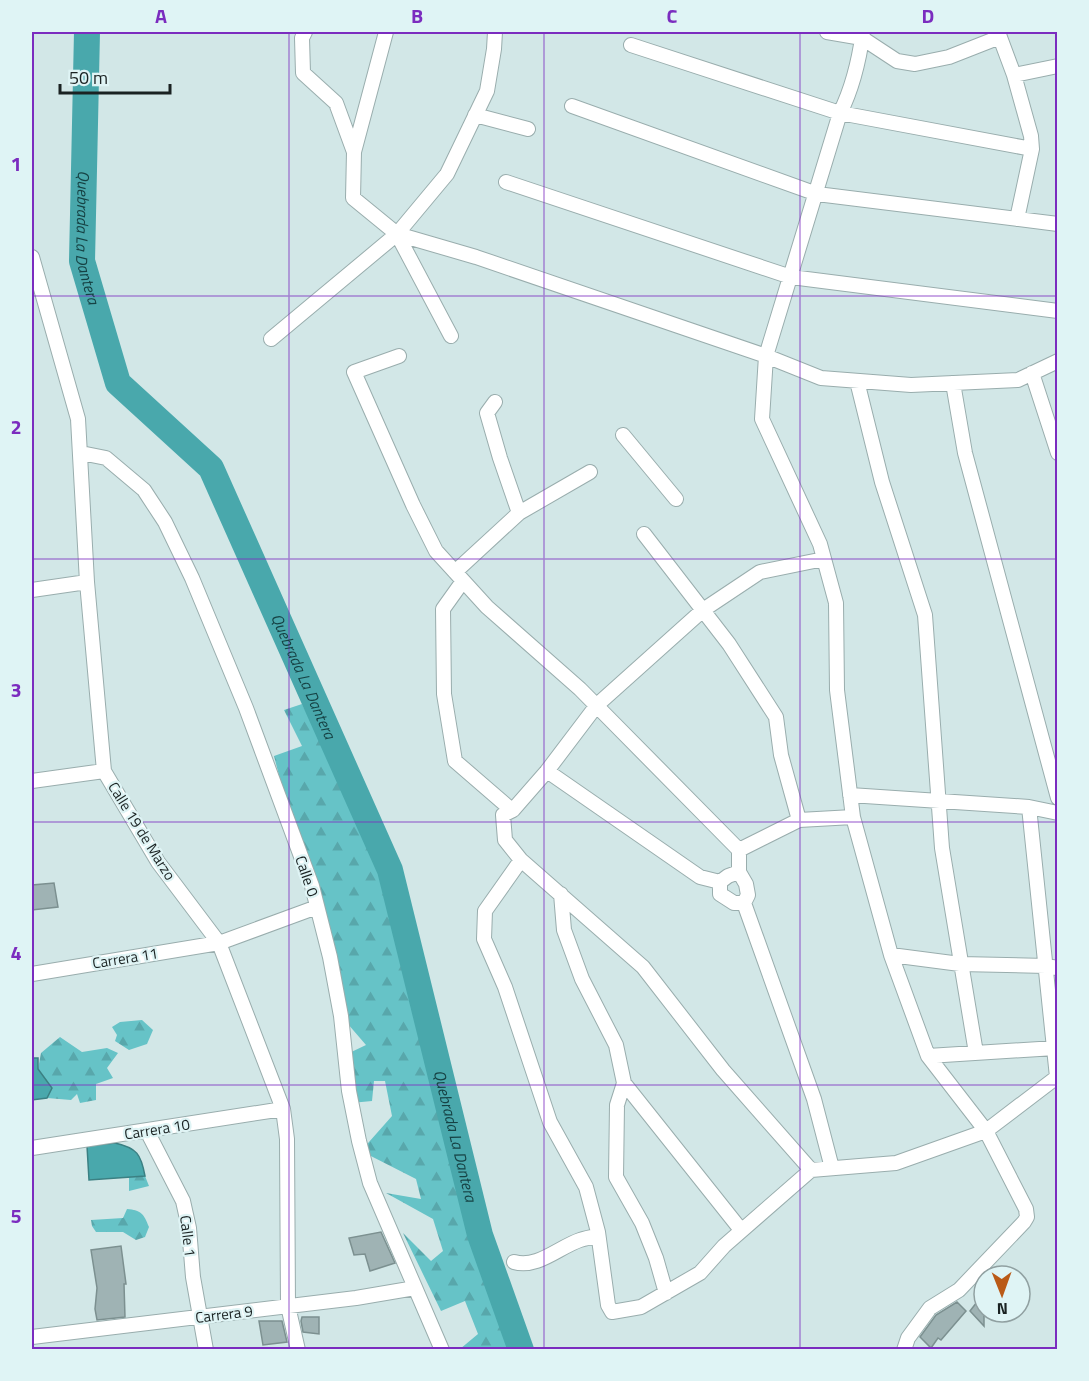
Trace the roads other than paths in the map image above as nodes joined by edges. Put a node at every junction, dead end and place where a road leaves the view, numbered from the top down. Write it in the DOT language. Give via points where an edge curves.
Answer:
graph roads {
  1 [pos="305,32"];
  2 [pos="386,32"];
  3 [pos="495,32"];
  4 [pos="827,32"];
  5 [pos="999,34"];
  6 [pos="862,35"];
  7 [pos="631,45"];
  8 [pos="1058,66"];
  9 [pos="1014,75"];
  10 [pos="572,106"];
  11 [pos="840,113"];
  12 [pos="475,115"];
  13 [pos="528,129"];
  14 [pos="1032,149"];
  15 [pos="354,152"];
  16 [pos="506,183"];
  17 [pos="817,194"];
  18 [pos="1017,219"];
  19 [pos="1058,224"];
  20 [pos="397,234"];
  21 [pos="32,257"];
  22 [pos="791,277"];
  23 [pos="1058,311"];
  24 [pos="451,336"];
  25 [pos="272,339"];
  26 [pos="399,356"];
  27 [pos="766,356"];
  28 [pos="1058,361"];
  29 [pos="1032,373"];
  30 [pos="857,381"];
  31 [pos="953,383"];
  32 [pos="495,402"];
  33 [pos="623,435"];
  34 [pos="81,453"];
  35 [pos="1058,453"];
  36 [pos="590,472"];
  37 [pos="676,499"];
  38 [pos="519,513"];
  39 [pos="644,534"];
  40 [pos="824,559"];
  41 [pos="459,577"];
  42 [pos="87,582"];
  43 [pos="32,590"];
  44 [pos="703,610"];
  45 [pos="597,705"];
  46 [pos="104,771"];
  47 [pos="547,771"];
  48 [pos="32,781"];
  49 [pos="850,795"];
  50 [pos="1058,798"];
  51 [pos="938,799"];
  52 [pos="1029,807"];
  53 [pos="513,810"];
  54 [pos="1058,813"];
  55 [pos="853,817"];
  56 [pos="799,820"];
  57 [pos="738,850"];
  58 [pos="521,860"];
  59 [pos="739,872"];
  60 [pos="720,882"];
  61 [pos="561,894"];
  62 [pos="744,903"];
  63 [pos="317,907"];
  64 [pos="219,943"];
  65 [pos="891,955"];
  66 [pos="960,964"];
  67 [pos="1052,967"];
  68 [pos="32,974"];
  69 [pos="1055,1048"];
  70 [pos="976,1053"];
  71 [pos="928,1056"];
  72 [pos="624,1083"];
  73 [pos="283,1109"];
  74 [pos="147,1131"];
  75 [pos="987,1131"];
  76 [pos="32,1148"];
  77 [pos="832,1168"];
  78 [pos="811,1170"];
  79 [pos="741,1230"];
  80 [pos="598,1236"];
  81 [pos="514,1262"];
  82 [pos="415,1288"];
  83 [pos="666,1293"];
  84 [pos="288,1306"];
  85 [pos="201,1317"];
  86 [pos="32,1336"];
  87 [pos="206,1350"];
  88 [pos="298,1350"];
  89 [pos="442,1350"];
  90 [pos="904,1350"];
  1 -- 15 [label="street" via="303,73 336,103"];
  2 -- 15 [label="street"];
  3 -- 12 [label="street" via="487,91"];
  4 -- 6 [label="street"];
  5 -- 6 [label="street" via="949,57 915,64 897,61"];
  5 -- 9 [label="street"];
  6 -- 11 [label="street" via="858,65"];
  7 -- 11 [label="street"];
  8 -- 9 [label="street"];
  9 -- 14 [label="street"];
  10 -- 17 [label="street"];
  11 -- 14 [label="street"];
  11 -- 17 [label="street"];
  12 -- 13 [label="street"];
  12 -- 20 [label="street" via="447,174"];
  14 -- 18 [label="street"];
  15 -- 20 [label="street" via="353,198"];
  16 -- 22 [label="street"];
  17 -- 18 [label="street"];
  17 -- 22 [label="street"];
  18 -- 19 [label="street"];
  20 -- 24 [label="street"];
  20 -- 25 [label="street"];
  20 -- 27 [label="street"];
  21 -- 34 [label="street, Calle 19 de Marzo" via="78,419"];
  22 -- 23 [label="street"];
  22 -- 27 [label="street"];
  26 -- 41 [label="street" via="354,372 420,520 436,551"];
  27 -- 30 [label="street" via="821,378"];
  27 -- 40 [label="street" via="762,419"];
  28 -- 29 [label="street"];
  29 -- 31 [label="street" via="1017,380"];
  29 -- 35 [label="street"];
  30 -- 31 [label="street"];
  30 -- 51 [label="street" via="882,482 925,615"];
  31 -- 50 [label="street" via="965,453"];
  32 -- 38 [label="street" via="487,412"];
  33 -- 37 [label="street"];
  34 -- 42 [label="street, Calle 19 de Marzo"];
  34 -- 63 [label="street, Calle 0" via="106,458 144,490 165,522 246,708"];
  36 -- 38 [label="street"];
  38 -- 41 [label="street"];
  39 -- 44 [label="street"];
  40 -- 44 [label="street" via="760,572"];
  40 -- 49 [label="street" via="836,603 837,690"];
  41 -- 45 [label="street"];
  41 -- 53 [label="street" via="444,609 444,694 455,761"];
  42 -- 43 [label="street"];
  42 -- 46 [label="street, Calle 19 de Marzo"];
  44 -- 45 [label="street"];
  44 -- 56 [label="street" via="776,717 781,755"];
  45 -- 47 [label="street"];
  45 -- 57 [label="street"];
  46 -- 48 [label="street"];
  46 -- 64 [label="street, Calle 19 de Marzo" via="158,862"];
  47 -- 53 [label="street"];
  47 -- 60 [label="street" via="700,877"];
  49 -- 51 [label="street"];
  49 -- 55 [label="street"];
  51 -- 52 [label="street"];
  51 -- 66 [label="street"];
  52 -- 54 [label="street"];
  52 -- 67 [label="street"];
  53 -- 58 [label="street" via="503,815 505,840"];
  55 -- 56 [label="street"];
  55 -- 65 [label="street"];
  56 -- 57 [label="street"];
  57 -- 59 [label="street"];
  58 -- 61 [label="street"];
  58 -- 80 [label="street" via="485,911 484,939 505,987 550,1122 586,1187"];
  59 -- 60 [label="street"];
  59 -- 62 [label="street" via="748,895"];
  60 -- 62 [label="street" via="720,894 734,903"];
  61 -- 72 [label="street" via="564,930 582,979 616,1045"];
  61 -- 78 [label="street" via="643,967 723,1070"];
  62 -- 77 [label="street" via="814,1099"];
  63 -- 64 [label="street, Carrera 11"];
  63 -- 82 [label="street, Calle 0" via="341,1016 358,1141 370,1184"];
  64 -- 68 [label="street, Carrera 11"];
  64 -- 73 [label="street, Calle 19 de Marzo"];
  65 -- 66 [label="street"];
  65 -- 71 [label="street"];
  66 -- 67 [label="street"];
  66 -- 70 [label="street"];
  67 -- 69 [label="street"];
  69 -- 70 [label="street"];
  69 -- 75 [label="street" via="1057,1077"];
  70 -- 71 [label="street"];
  71 -- 75 [label="street"];
  72 -- 79 [label="street"];
  72 -- 83 [label="street" via="617,1105 616,1177 649,1240"];
  73 -- 74 [label="street, Carrera 10"];
  73 -- 84 [label="street, Calle 19 de Marzo" via="287,1138"];
  74 -- 76 [label="street, Carrera 10"];
  74 -- 85 [label="street, Calle 1" via="183,1201"];
  75 -- 77 [label="street" via="896,1163"];
  75 -- 90 [label="street" via="1027,1216 959,1290 930,1308"];
  77 -- 78 [label="street"];
  78 -- 79 [label="street"];
  79 -- 83 [label="street" via="700,1273"];
  80 -- 81 [label="street" via="528,1263"];
  80 -- 83 [label="street" via="612,1312 641,1307"];
  82 -- 84 [label="street, Carrera 9"];
  82 -- 89 [label="street, Calle 0"];
  84 -- 85 [label="street, Carrera 9"];
  84 -- 88 [label="street, Calle 19 de Marzo"];
  85 -- 86 [label="street, Carrera 9"];
  85 -- 87 [label="street, Calle 1"];
}
